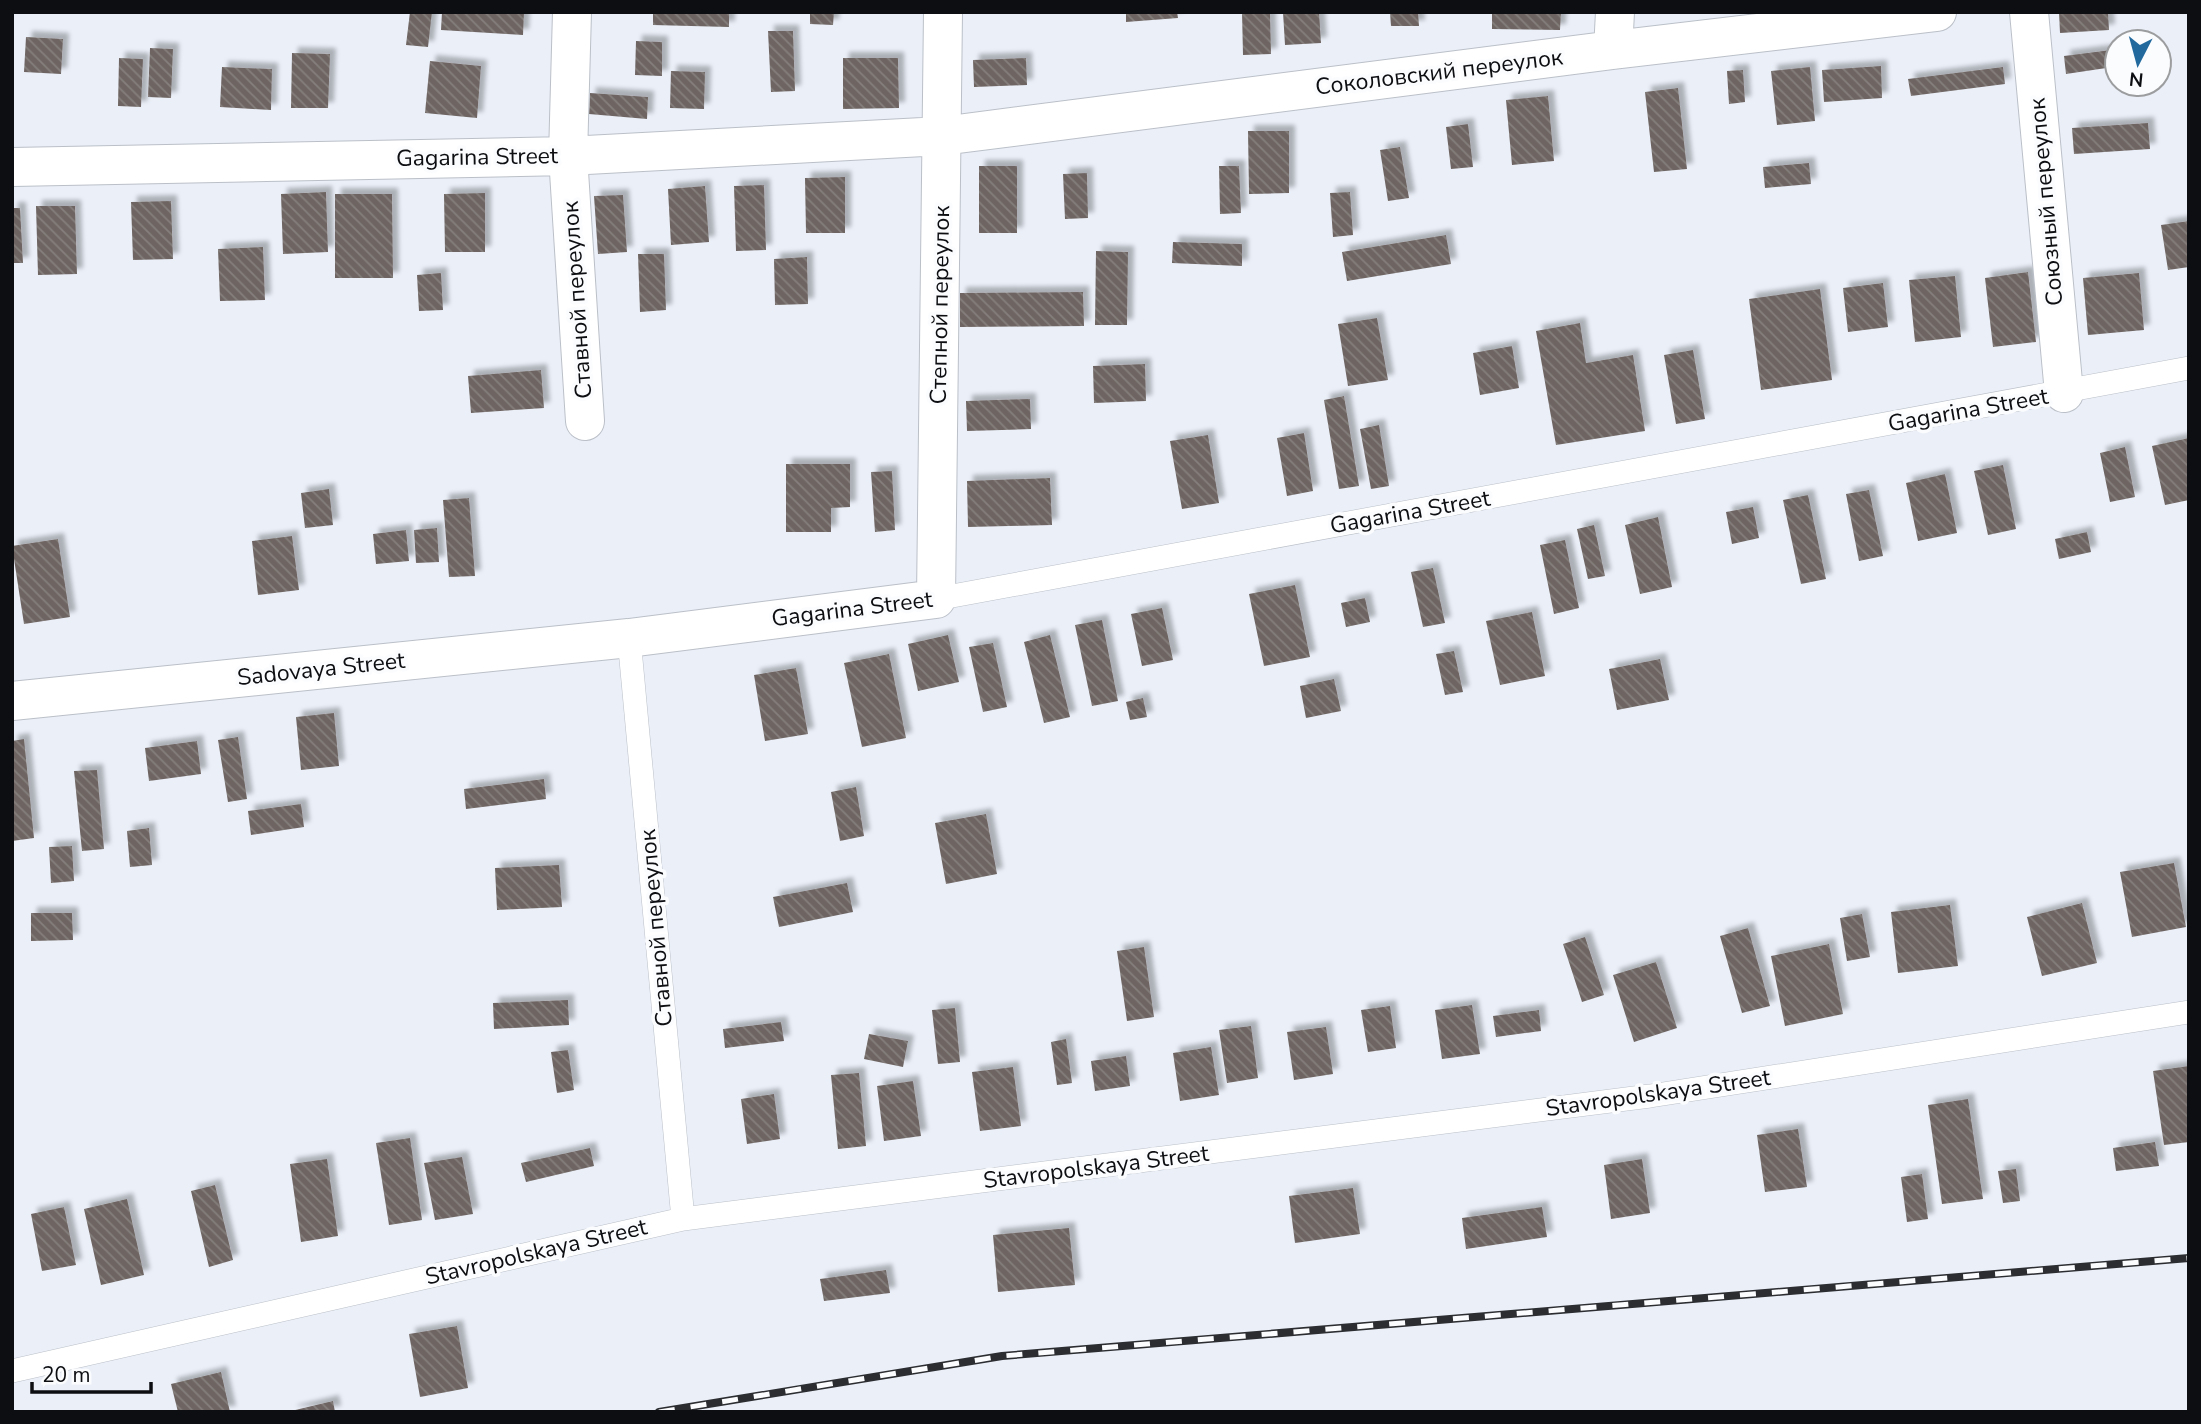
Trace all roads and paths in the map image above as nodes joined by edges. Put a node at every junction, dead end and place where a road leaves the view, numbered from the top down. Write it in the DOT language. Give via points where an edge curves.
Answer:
graph roads {
  1 [pos="572,12"];
  2 [pos="943,12"];
  3 [pos="1615,12"];
  4 [pos="1937,12"];
  5 [pos="2029,12"];
  6 [pos="1613,50"];
  7 [pos="942,136"];
  8 [pos="568,156"];
  9 [pos="12,167"];
  10 [pos="2189,368"];
  11 [pos="2063,393"];
  12 [pos="585,421"];
  13 [pos="936,599"];
  14 [pos="629,638"];
  15 [pos="12,701"];
  16 [pos="2189,1012"];
  17 [pos="683,1219"];
  18 [pos="12,1371"];
  1 -- 8 [label="street, Ставной переулок"];
  2 -- 7 [label="street, Степной переулок"];
  3 -- 6 [label="street"];
  4 -- 6 [label="street, Соколовский переулок"];
  5 -- 11 [label="street, Союзный переулок"];
  6 -- 7 [label="street, Соколовский переулок"];
  7 -- 8 [label="street, Gagarina Street"];
  7 -- 13 [label="street, Степной переулок"];
  8 -- 9 [label="street, Gagarina Street"];
  8 -- 12 [label="street, Ставной переулок"];
  10 -- 11 [label="lane, Gagarina Street"];
  11 -- 13 [label="lane, Gagarina Street"];
  13 -- 14 [label="street, Gagarina Street"];
  14 -- 15 [label="street, Sadovaya Street"];
  14 -- 17 [label="lane, Ставной переулок"];
  16 -- 17 [label="lane, Stavropolskaya Street" via="1650,1096"];
  17 -- 18 [label="lane, Stavropolskaya Street"];
}
